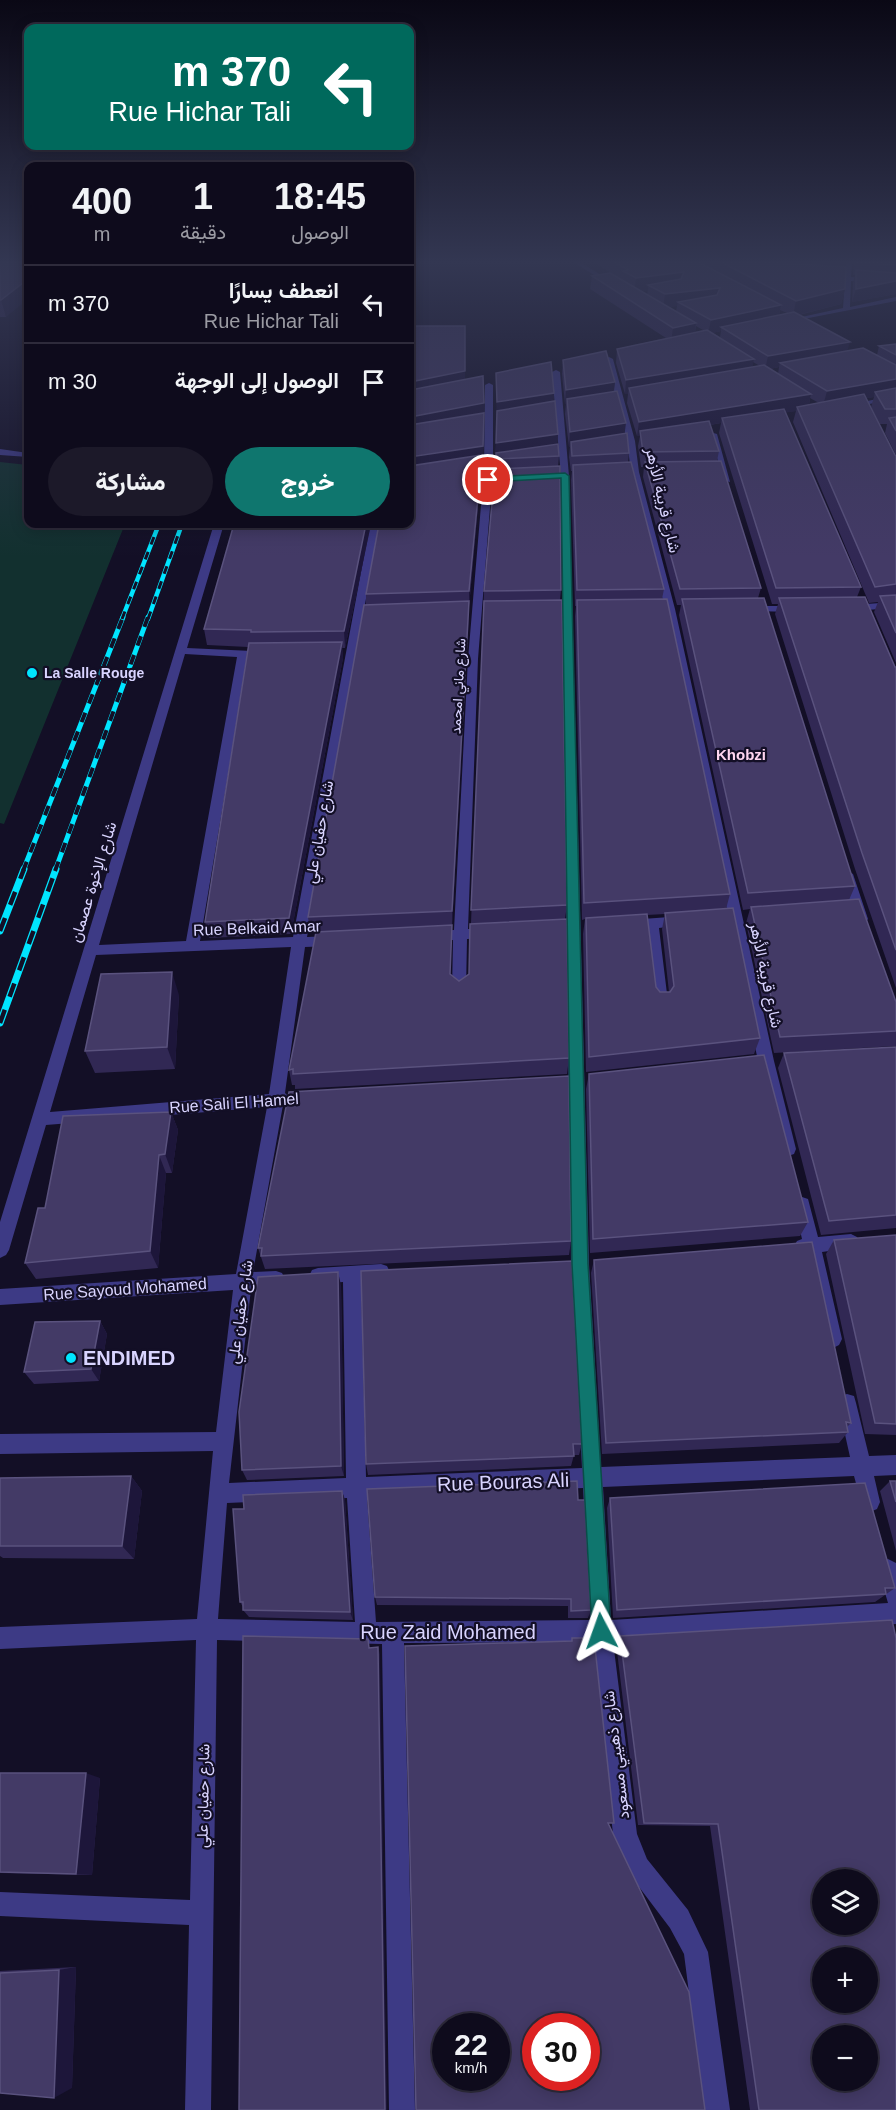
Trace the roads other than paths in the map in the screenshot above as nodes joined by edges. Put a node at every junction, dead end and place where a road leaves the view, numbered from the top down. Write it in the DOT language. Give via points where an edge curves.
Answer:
graph roads {
  1 [pos="609,360"];
  2 [pos="556,372"];
  3 [pos="489,385"];
  4 [pos="896,398"];
  5 [pos="842,407"];
  6 [pos="711,429"];
  7 [pos="0,452"];
  8 [pos="24,454"];
  9 [pos="731,494"];
  10 [pos="218,528"];
  11 [pos="375,528"];
  12 [pos="860,598"];
  13 [pos="896,605"];
  14 [pos="842,608"];
  15 [pos="864,608"];
  16 [pos="741,609"];
  17 [pos="808,609"];
  18 [pos="869,619"];
  19 [pos="181,651"];
  20 [pos="243,654"];
  21 [pos="262,654"];
  22 [pos="843,863"];
  23 [pos="700,920"];
  24 [pos="652,924"];
  25 [pos="618,926"];
  26 [pos="865,929"];
  27 [pos="506,932"];
  28 [pos="460,934"];
  29 [pos="414,937"];
  30 [pos="345,940"];
  31 [pos="299,943"];
  32 [pos="192,947"];
  33 [pos="90,950"];
  34 [pos="459,990"];
  35 [pos="662,1002"];
  36 [pos="299,1098"];
  37 [pos="276,1099"];
  38 [pos="39,1119"];
  39 [pos="792,1165"];
  40 [pos="798,1188"];
  41 [pos="872,1240"];
  42 [pos="813,1245"];
  43 [pos="790,1247"];
  44 [pos="0,1250"];
  45 [pos="586,1264"];
  46 [pos="558,1265"];
  47 [pos="398,1272"];
  48 [pos="352,1274"];
  49 [pos="243,1281"];
  50 [pos="0,1297"];
  51 [pos="835,1349"];
  52 [pos="842,1384"];
  53 [pos="224,1441"];
  54 [pos="0,1444"];
  55 [pos="860,1465"];
  56 [pos="896,1465"];
  57 [pos="591,1479"];
  58 [pos="356,1487"];
  59 [pos="218,1494"];
  60 [pos="875,1520"];
  61 [pos="884,1552"];
  62 [pos="896,1596"];
  63 [pos="896,1613"];
  64 [pos="207,1629"];
  65 [pos="601,1631"];
  66 [pos="366,1633"];
  67 [pos="393,1633"];
  68 [pos="0,1638"];
  69 [pos="0,1904"];
  70 [pos="201,1912"];
  71 [pos="198,2110"];
  72 [pos="402,2110"];
  73 [pos="717,2110"];
  1 -- 39 [label="street, شارع قريبة الأزهر" via="632,441 635,472 670,609 766,1062"];
  2 -- 45 [label="street, شارع ذهيبي مسعود" via="565,476 576,1082"];
  3 -- 28 [label="street, شارع ماني امحمد" via="489,465 493,479 476,612"];
  4 -- 5 [label="street" via="865,408"];
  6 -- 9 [label="street" via="719,471"];
  7 -- 8 [label="street"];
  10 -- 19 [label="street, شارع الإخوة عصمان"];
  11 -- 31 [label="street, شارع حفيان علي" via="364,616 346,653"];
  12 -- 15 [label="street"];
  13 -- 15 [label="street"];
  14 -- 15 [label="street"];
  15 -- 18 [label="street"];
  16 -- 17 [label="street"];
  19 -- 20 [label="street"];
  19 -- 33 [label="street, شارع الإخوة عصمان"];
  20 -- 21 [label="street"];
  20 -- 32 [label="street"];
  22 -- 26 [label="street" via="851,908"];
  23 -- 24 [label="street"];
  24 -- 25 [label="street"];
  24 -- 35 [label="street"];
  27 -- 28 [label="street"];
  28 -- 29 [label="street"];
  28 -- 34 [label="street, شارع ماني امحمد"];
  30 -- 31 [label="street, Rue Belkaid Amar"];
  31 -- 32 [label="street, Rue Belkaid Amar"];
  31 -- 37 [label="street, شارع حفيان علي"];
  32 -- 33 [label="street, Rue Belkaid Amar"];
  33 -- 38 [label="street, شارع الإخوة عصمان"];
  36 -- 37 [label="street, Rue Sali El Hamel"];
  37 -- 38 [label="street, Rue Sali El Hamel"];
  37 -- 49 [label="street, شارع حفيان علي"];
  38 -- 44 [label="street, شارع الإخوة عصمان"];
  40 -- 42 [label="street"];
  41 -- 42 [label="street"];
  42 -- 43 [label="street"];
  42 -- 51 [label="street"];
  45 -- 46 [label="street"];
  45 -- 57 [label="street, شارع ذهيبي مسعود"];
  47 -- 48 [label="street, Rue Sayoud Mohamed"];
  48 -- 49 [label="street, Rue Sayoud Mohamed"];
  48 -- 58 [label="street"];
  49 -- 50 [label="street, Rue Sayoud Mohamed"];
  49 -- 53 [label="street, شارع حفيان علي"];
  52 -- 55 [label="street"];
  53 -- 54 [label="street"];
  53 -- 59 [label="street, شارع حفيان علي"];
  55 -- 56 [label="street, Rue Bouras Ali"];
  55 -- 57 [label="street, Rue Bouras Ali"];
  55 -- 60 [label="street"];
  57 -- 58 [label="street, Rue Bouras Ali"];
  57 -- 65 [label="street, شارع ذهيبي مسعود"];
  58 -- 59 [label="street, Rue Bouras Ali"];
  58 -- 66 [label="street"];
  59 -- 64 [label="street, شارع حفيان علي"];
  61 -- 62 [label="street"];
  63 -- 65 [label="street, Rue Zaid Mohamed"];
  64 -- 66 [label="street, Rue Zaid Mohamed"];
  64 -- 68 [label="street, Rue Zaid Mohamed"];
  64 -- 70 [label="street, شارع حفيان علي"];
  65 -- 67 [label="street, Rue Zaid Mohamed"];
  65 -- 73 [label="street, شارع ذهيبي مسعود" via="624,1834 638,1867 679,1919 696,1952"];
  66 -- 67 [label="street, Rue Zaid Mohamed"];
  67 -- 72 [label="street"];
  69 -- 70 [label="street"];
  70 -- 71 [label="street, شارع حفيان علي"];
}
